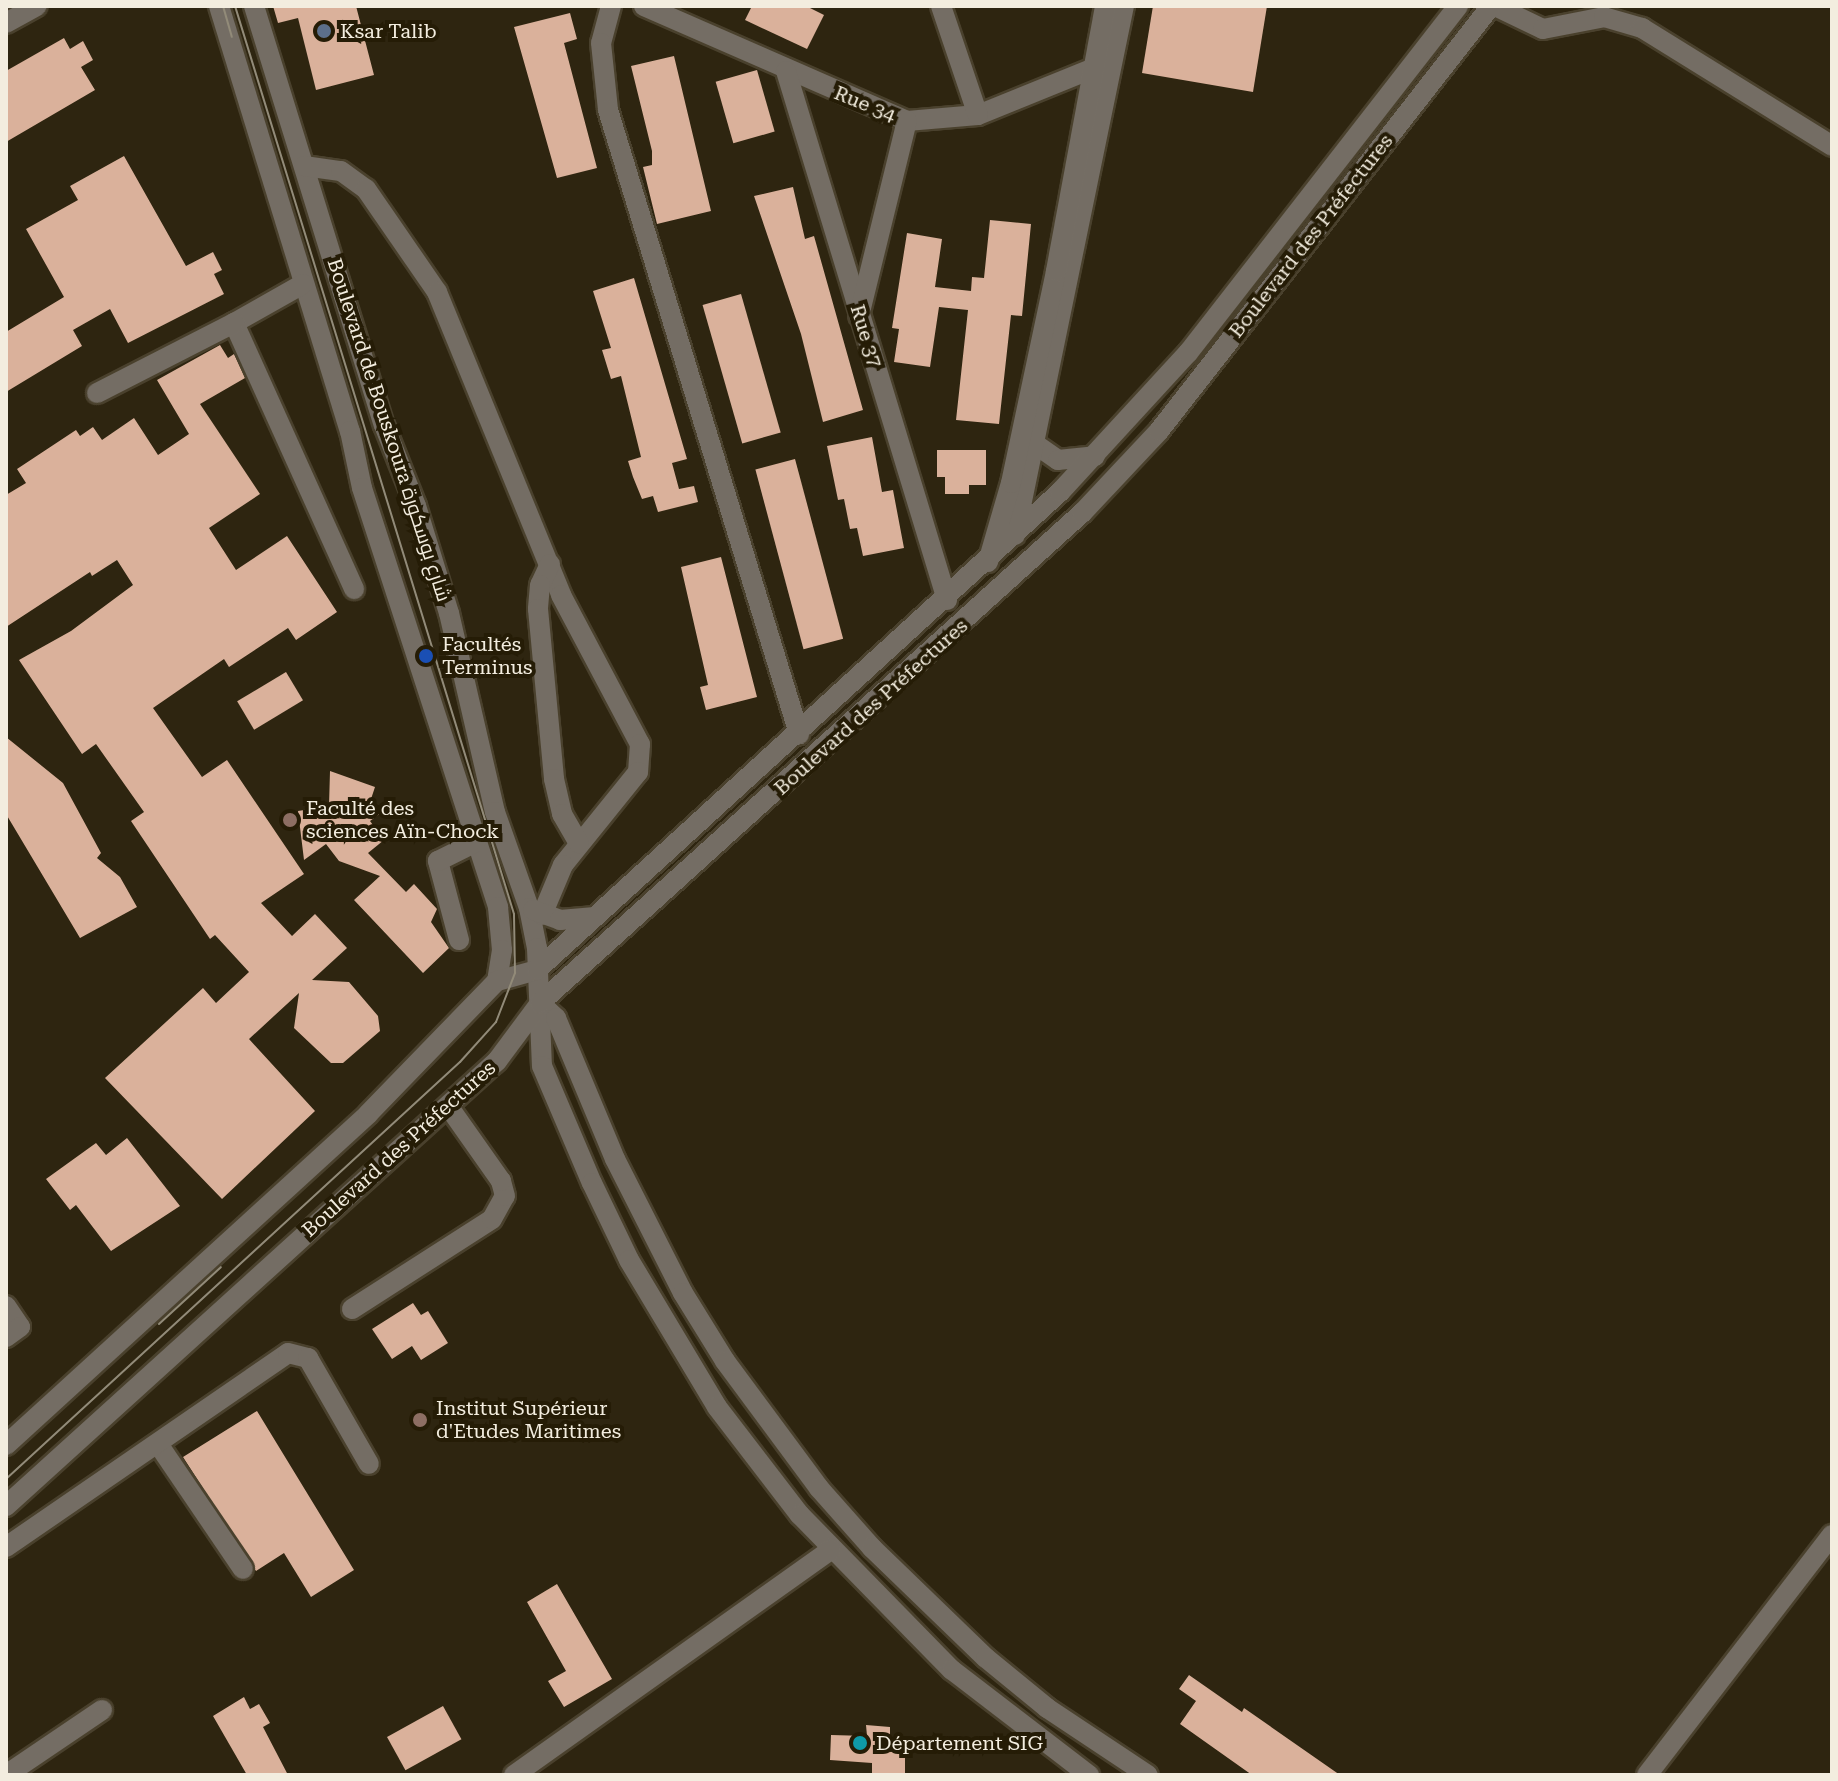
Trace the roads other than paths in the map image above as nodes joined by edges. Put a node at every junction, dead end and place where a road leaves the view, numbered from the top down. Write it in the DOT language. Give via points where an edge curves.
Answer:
graph roads {
  1 [pos="37,6"];
  2 [pos="219,6"];
  3 [pos="254,6"];
  4 [pos="611,6"];
  5 [pos="644,6"];
  6 [pos="941,6"];
  7 [pos="1105,6"];
  8 [pos="1124,6"];
  9 [pos="1458,6"];
  10 [pos="1493,6"];
  11 [pos="6,23"];
  12 [pos="1094,68"];
  13 [pos="786,71"];
  14 [pos="978,115"];
  15 [pos="907,121"];
  16 [pos="1832,146"];
  17 [pos="304,166"];
  18 [pos="303,284"];
  19 [pos="859,316"];
  20 [pos="234,323"];
  21 [pos="97,393"];
  22 [pos="1035,444"];
  23 [pos="1095,456"];
  24 [pos="1015,535"];
  25 [pos="988,563"];
  26 [pos="550,564"];
  27 [pos="1026,564"];
  28 [pos="354,589"];
  29 [pos="997,591"];
  30 [pos="947,600"];
  31 [pos="799,734"];
  32 [pos="476,842"];
  33 [pos="579,844"];
  34 [pos="536,911"];
  35 [pos="595,917"];
  36 [pos="459,940"];
  37 [pos="537,970"];
  38 [pos="497,981"];
  39 [pos="540,1003"];
  40 [pos="497,1061"];
  41 [pos="542,1066"];
  42 [pos="448,1106"];
  43 [pos="6,1306"];
  44 [pos="352,1309"];
  45 [pos="6,1337"];
  46 [pos="158,1444"];
  47 [pos="6,1445"];
  48 [pos="369,1464"];
  49 [pos="6,1506"];
  50 [pos="1832,1535"];
  51 [pos="6,1547"];
  52 [pos="831,1550"];
  53 [pos="243,1569"];
  54 [pos="102,1710"];
  55 [pos="6,1775"];
  56 [pos="514,1775"];
  57 [pos="1089,1775"];
  58 [pos="1148,1775"];
  59 [pos="1647,1775"];
  1 -- 11 [label="street"];
  2 -- 18 [label="street, Boulevard de Bouskoura شارع بوسكورة"];
  3 -- 17 [label="street, Boulevard de Bouskoura شارع بوسكورة"];
  4 -- 31 [label="street" via="601,43 608,110"];
  5 -- 13 [label="street, Rue 34"];
  6 -- 14 [label="street"];
  7 -- 12 [label="street"];
  8 -- 22 [label="street"];
  9 -- 23 [label="street, Boulevard des Préfectures" via="1188,353"];
  10 -- 16 [label="street" via="1543,29 1604,17 1642,28"];
  10 -- 27 [label="street, Boulevard des Préfectures" via="1159,431"];
  12 -- 14 [label="street, Rue 34"];
  12 -- 25 [label="street" via="1011,483"];
  13 -- 15 [label="street, Rue 34"];
  13 -- 19 [label="street, Rue 37"];
  14 -- 15 [label="street, Rue 34"];
  15 -- 19 [label="street"];
  17 -- 26 [label="street" via="341,171 366,189 437,292"];
  17 -- 34 [label="street, Boulevard de Bouskoura شارع بوسكورة" via="384,425 435,567 495,812"];
  18 -- 20 [label="street"];
  18 -- 32 [label="street, Boulevard de Bouskoura شارع بوسكورة" via="350,431 362,488"];
  19 -- 30 [label="street, Rue 37"];
  20 -- 21 [label="street"];
  20 -- 28 [label="street"];
  22 -- 23 [label="street" via="1058,460"];
  22 -- 24 [label="street"];
  23 -- 24 [label="street, Boulevard des Préfectures"];
  24 -- 25 [label="street, Boulevard des Préfectures"];
  24 -- 27 [label="street"];
  25 -- 29 [label="street"];
  25 -- 30 [label="street, Boulevard des Préfectures"];
  26 -- 33 [label="street" via="540,585 538,609 554,779 562,814"];
  26 -- 33 [label="street" via="578,632 642,754 633,780"];
  27 -- 29 [label="street, Boulevard des Préfectures"];
  29 -- 39 [label="street, Boulevard des Préfectures"];
  30 -- 31 [label="street, Boulevard des Préfectures"];
  31 -- 35 [label="street, Boulevard des Préfectures"];
  32 -- 36 [label="street" via="438,861"];
  32 -- 38 [label="street, Boulevard de Bouskoura شارع بوسكورة" via="501,917"];
  33 -- 34 [label="street"];
  34 -- 35 [label="street" via="569,920"];
  34 -- 37 [label="street, Boulevard de Bouskoura شارع بوسكورة"];
  35 -- 37 [label="street, Boulevard des Préfectures"];
  37 -- 38 [label="street, Boulevard des Préfectures"];
  37 -- 39 [label="street, Boulevard de Bouskoura شارع بوسكورة"];
  38 -- 47 [label="street" via="368,1114"];
  39 -- 40 [label="street, Boulevard des Préfectures"];
  39 -- 41 [label="street, Boulevard de Bouskoura شارع بوسكورة"];
  39 -- 58 [label="street" via="556,1018 615,1159 683,1293 725,1361 810,1476 872,1548 986,1658 1047,1708"];
  40 -- 41 [label="street" via="520,1058"];
  40 -- 42 [label="street, Boulevard des Préfectures"];
  41 -- 52 [label="street" via="629,1260 668,1328 758,1464"];
  42 -- 44 [label="street" via="501,1181 505,1196 492,1219"];
  42 -- 49 [label="street, Boulevard des Préfectures"];
  43 -- 45 [label="street" via="20,1327"];
  46 -- 48 [label="street" via="272,1359 298,1352 308,1358"];
  46 -- 51 [label="street"];
  46 -- 53 [label="street"];
  50 -- 59 [label="street"];
  52 -- 56 [label="street"];
  52 -- 57 [label="street" via="952,1670"];
  54 -- 55 [label="street"];
}
